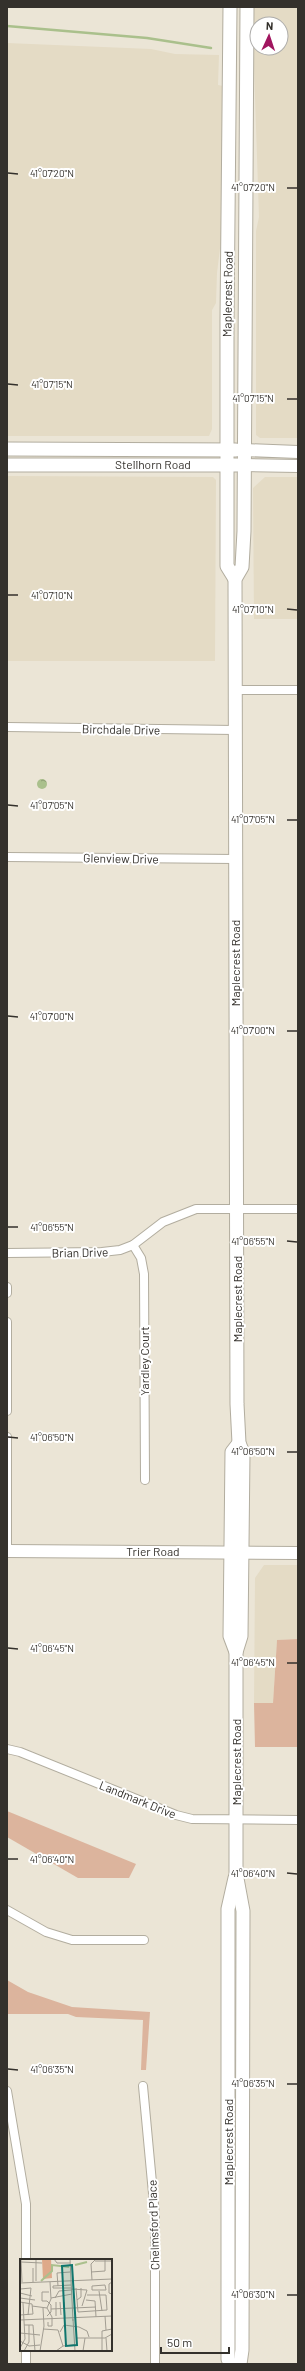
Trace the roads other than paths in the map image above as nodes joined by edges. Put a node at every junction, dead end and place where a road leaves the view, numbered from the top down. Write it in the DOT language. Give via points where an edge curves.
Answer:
graph roads {
  1 [pos="230,7"];
  2 [pos="247,7"];
  3 [pos="7,449"];
  4 [pos="228,450"];
  5 [pos="244,450"];
  6 [pos="298,452"];
  7 [pos="7,465"];
  8 [pos="228,465"];
  9 [pos="244,465"];
  10 [pos="298,466"];
  11 [pos="235,579"];
  12 [pos="235,690"];
  13 [pos="298,690"];
  14 [pos="7,728"];
  15 [pos="235,730"];
  16 [pos="7,857"];
  17 [pos="235,859"];
  18 [pos="237,1208"];
  19 [pos="298,1209"];
  20 [pos="133,1245"];
  21 [pos="7,1252"];
  22 [pos="7,1288"];
  23 [pos="7,1293"];
  24 [pos="7,1322"];
  25 [pos="7,1411"];
  26 [pos="7,1437"];
  27 [pos="239,1443"];
  28 [pos="145,1480"];
  29 [pos="7,1551"];
  30 [pos="230,1552"];
  31 [pos="244,1553"];
  32 [pos="298,1553"];
  33 [pos="236,1652"];
  34 [pos="7,1749"];
  35 [pos="236,1820"];
  36 [pos="298,1820"];
  37 [pos="236,1873"];
  38 [pos="7,1910"];
  39 [pos="144,1940"];
  40 [pos="144,2086"];
  41 [pos="7,2091"];
  42 [pos="26,2259"];
  43 [pos="26,2351"];
  44 [pos="26,2364"];
  45 [pos="155,2364"];
  46 [pos="230,2364"];
  47 [pos="240,2364"];
  1 -- 4 [label="main road, Maplecrest Road"];
  2 -- 5 [label="main road, Maplecrest Road"];
  3 -- 4 [label="main road, Stellhorn Road"];
  4 -- 5 [label="main road, Stellhorn Road"];
  4 -- 8 [label="main road, Maplecrest Road"];
  5 -- 6 [label="street, Stellhorn Road"];
  5 -- 9 [label="main road, Maplecrest Road"];
  7 -- 8 [label="main road, Stellhorn Road"];
  8 -- 9 [label="main road, Stellhorn Road"];
  8 -- 11 [label="main road, Maplecrest Road" via="228,566"];
  9 -- 10 [label="street, Stellhorn Road"];
  9 -- 11 [label="main road, Maplecrest Road" via="242,566"];
  11 -- 12 [label="main road, Maplecrest Road"];
  12 -- 13 [label="street"];
  12 -- 15 [label="main road, Maplecrest Road"];
  14 -- 15 [label="street, Birchdale Drive"];
  15 -- 17 [label="main road, Maplecrest Road"];
  16 -- 17 [label="street, Glenview Drive"];
  17 -- 18 [label="main road, Maplecrest Road"];
  18 -- 19 [label="street, Brian Drive"];
  18 -- 20 [label="street, Brian Drive" via="196,1209 183,1213 163,1222"];
  18 -- 27 [label="main road, Maplecrest Road"];
  20 -- 21 [label="street, Brian Drive" via="120,1250 102,1252"];
  20 -- 28 [label="street, Yardley Court" via="141,1258 144,1274"];
  22 -- 23 [label="street"];
  24 -- 25 [label="street"];
  26 -- 29 [label="street"];
  27 -- 30 [label="main road, Maplecrest Road" via="232,1452"];
  27 -- 31 [label="main road, Maplecrest Road" via="243,1452"];
  29 -- 30 [label="street, Trier Road"];
  30 -- 31 [label="street, Trier Road"];
  30 -- 33 [label="main road, Maplecrest Road" via="230,1636"];
  31 -- 32 [label="street, Trier Road"];
  31 -- 33 [label="main road, Maplecrest Road" via="241,1636"];
  33 -- 35 [label="main road, Maplecrest Road"];
  34 -- 35 [label="street, Landmark Drive" via="176,1815 192,1819"];
  35 -- 36 [label="street, Landmark Drive"];
  35 -- 37 [label="main road, Maplecrest Road"];
  37 -- 46 [label="main road, Maplecrest Road" via="228,1909"];
  37 -- 47 [label="main road, Maplecrest Road" via="243,1911"];
  38 -- 39 [label="street" via="46,1932 72,1940"];
  40 -- 45 [label="street, Chelmsford Place" via="155,2215"];
  41 -- 42 [label="street" via="26,2204"];
  43 -- 44 [label="street"];
}
